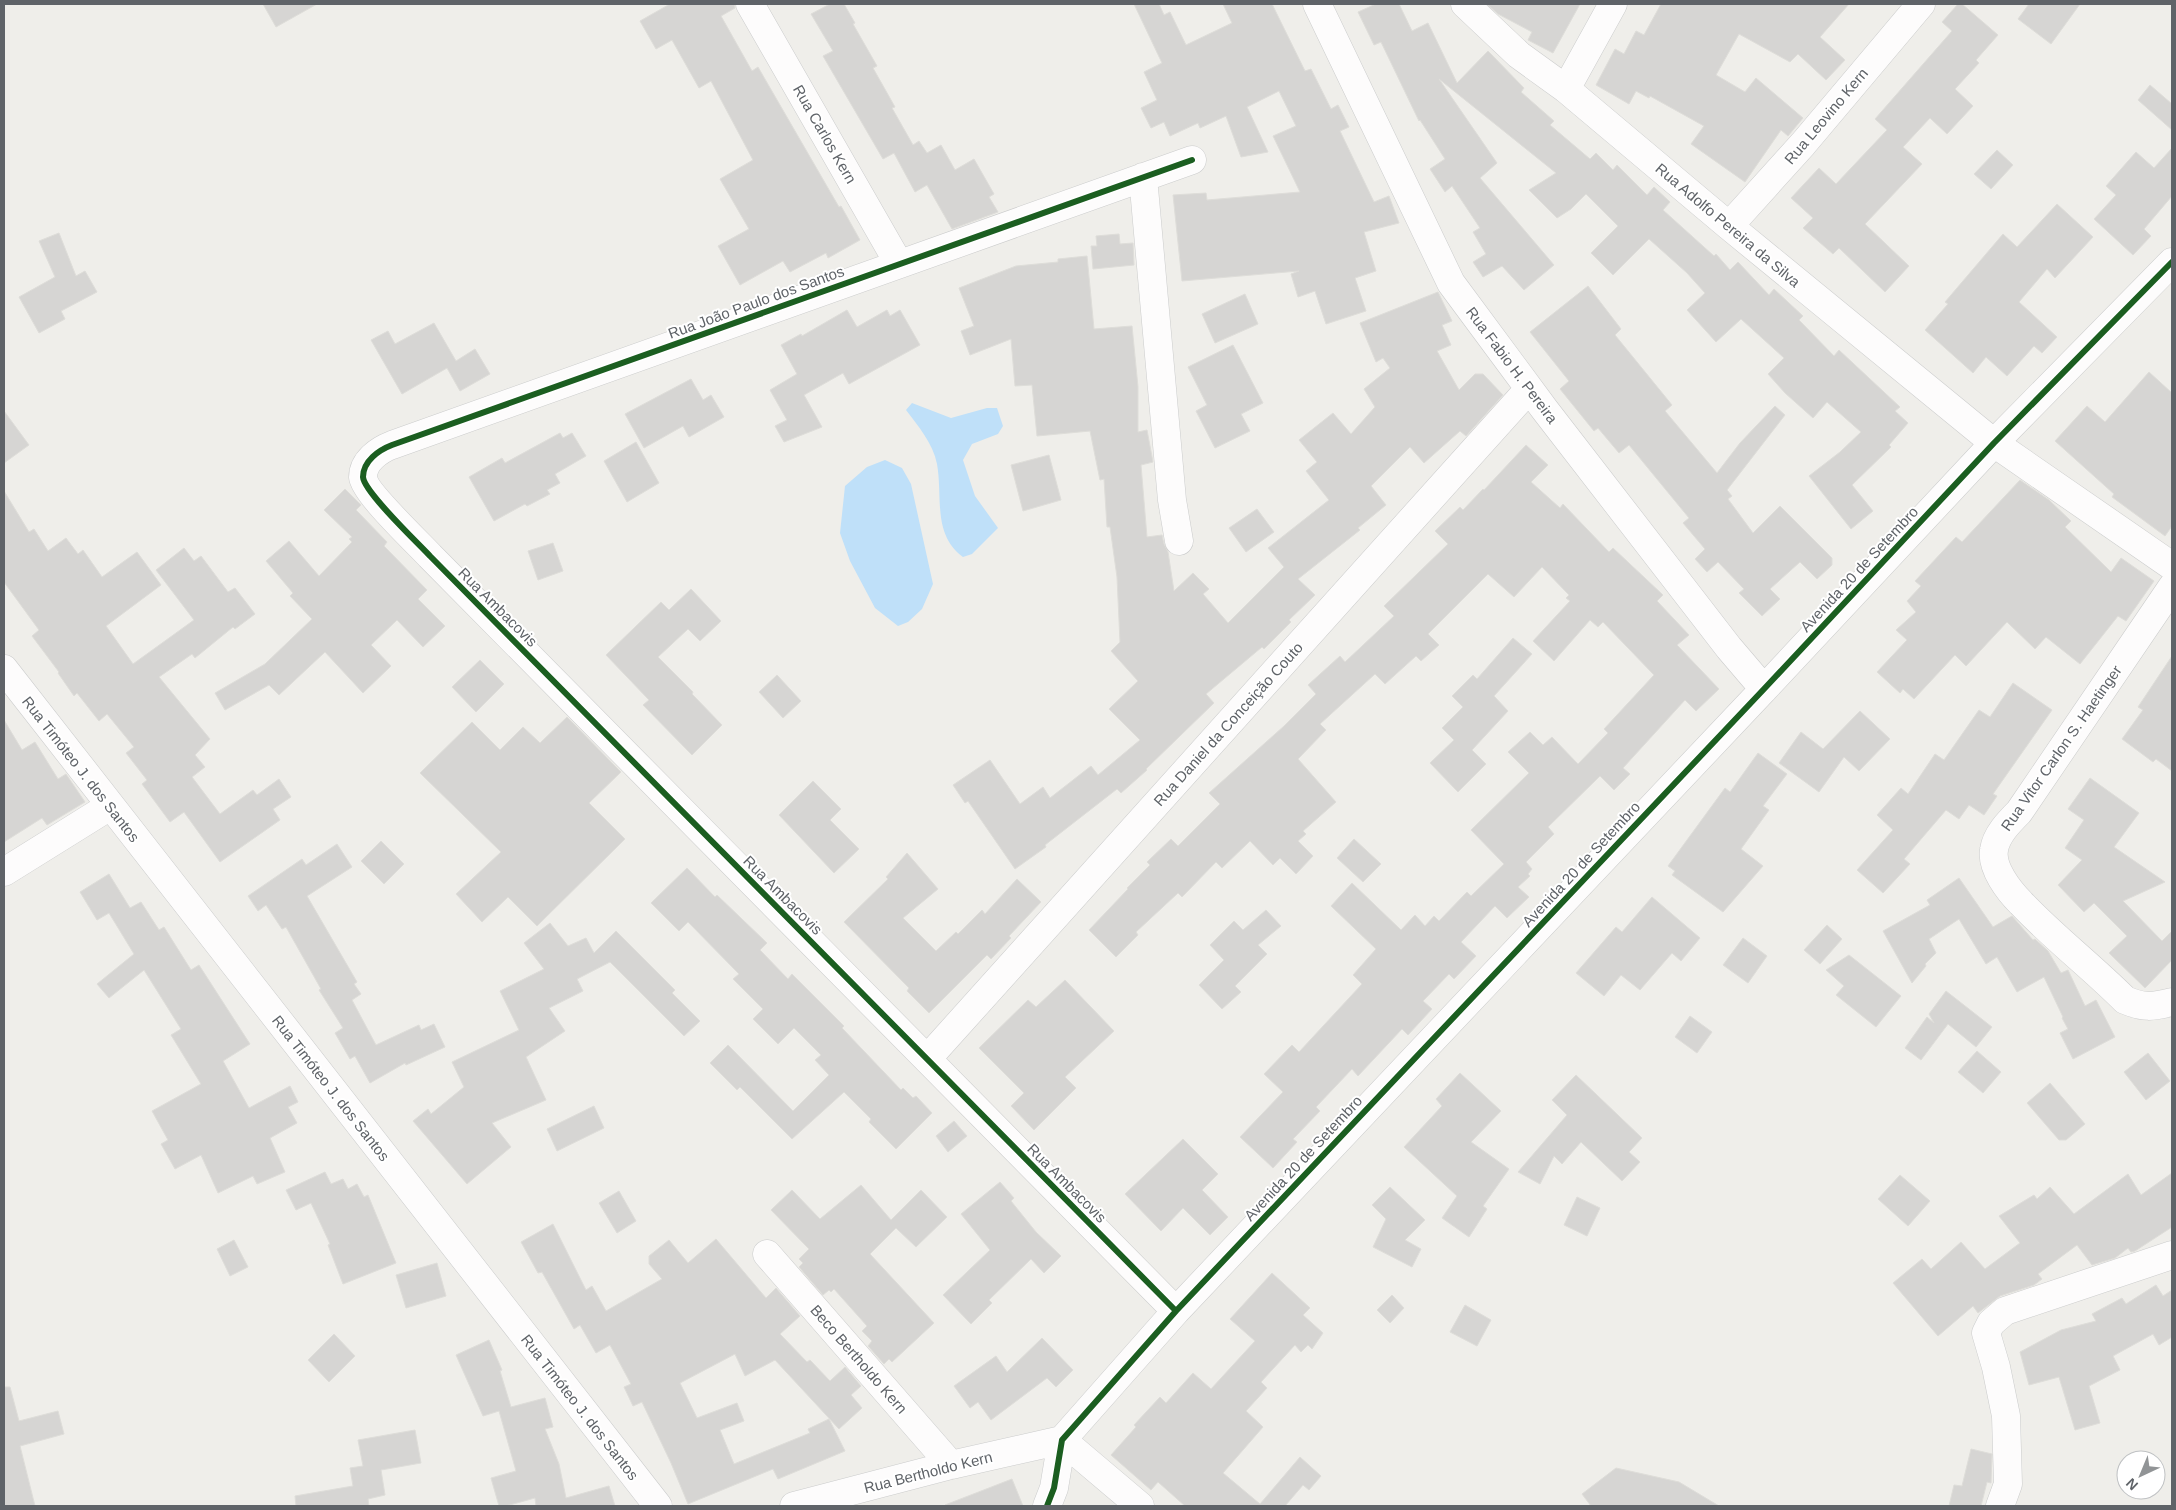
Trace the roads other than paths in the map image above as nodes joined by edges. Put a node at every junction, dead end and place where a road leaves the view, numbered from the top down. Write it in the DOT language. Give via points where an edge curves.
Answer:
graph roads {
  1 [pos="750,4"];
  2 [pos="1317,4"];
  3 [pos="1465,4"];
  4 [pos="1613,4"];
  5 [pos="1921,4"];
  6 [pos="1566,89"];
  7 [pos="1192,160"];
  8 [pos="1143,177"];
  9 [pos="1728,226"];
  10 [pos="2172,262"];
  11 [pos="899,264"];
  12 [pos="1529,389"];
  13 [pos="1994,443"];
  14 [pos="374,496"];
  15 [pos="1179,541"];
  16 [pos="2172,566"];
  17 [pos="2172,587"];
  18 [pos="4,669"];
  19 [pos="1764,689"];
  20 [pos="110,806"];
  21 [pos="4,872"];
  22 [pos="2172,1002"];
  23 [pos="927,1059"];
  24 [pos="767,1254"];
  25 [pos="2172,1255"];
  26 [pos="1176,1311"];
  27 [pos="1062,1440"];
  28 [pos="951,1465"];
  29 [pos="658,1506"];
  30 [pos="794,1506"];
  31 [pos="1047,1506"];
  32 [pos="1140,1506"];
  33 [pos="2000,1506"];
  1 -- 11 [label="street, Rua Carlos Kern"];
  2 -- 12 [label="street, Rua Fabio H. Pereira" via="1451,282"];
  3 -- 6 [label="street, Rua Adolfo Pereira da Silva" via="1519,55"];
  4 -- 6 [label="street"];
  5 -- 9 [label="street, Rua Leovino Kern" via="1803,144"];
  6 -- 9 [label="street, Rua Adolfo Pereira da Silva"];
  7 -- 8 [label="street, Rua João Paulo dos Santos"];
  8 -- 11 [label="street, Rua João Paulo dos Santos"];
  8 -- 15 [label="street" via="1172,500"];
  9 -- 13 [label="street, Rua Adolfo Pereira da Silva"];
  10 -- 13 [label="street, Avenida 20 de Setembro"];
  11 -- 14 [label="street, Rua João Paulo dos Santos" via="384,448 369,460 363,476"];
  12 -- 19 [label="street, Rua Fabio H. Pereira"];
  12 -- 23 [label="street, Rua Daniel da Conceição Couto"];
  13 -- 16 [label="street, Rua Adolfo Pereira da Silva"];
  13 -- 19 [label="street, Avenida 20 de Setembro"];
  14 -- 23 [label="street, Rua Ambacovis"];
  17 -- 22 [label="street, Rua Vitor Carlon S. Haetinger" via="2018,812 2002,830 1994,850 2001,877 2020,902 2124,1000 2141,1007"];
  18 -- 20 [label="street, Rua Timóteo J. dos Santos"];
  19 -- 26 [label="street, Avenida 20 de Setembro"];
  20 -- 21 [label="street"];
  20 -- 29 [label="street, Rua Timóteo J. dos Santos"];
  23 -- 26 [label="street, Rua Ambacovis"];
  24 -- 28 [label="street, Beco Bertholdo Kern"];
  25 -- 33 [label="street" via="2005,1311 1991,1323 1986,1333 2006,1416 2008,1484"];
  26 -- 27 [label="street, Avenida 20 de Setembro"];
  27 -- 28 [label="street, Rua Bertholdo Kern"];
  27 -- 31 [label="street" via="1054,1488"];
  27 -- 32 [label="street"];
  28 -- 30 [label="street, Rua Bertholdo Kern"];
}
